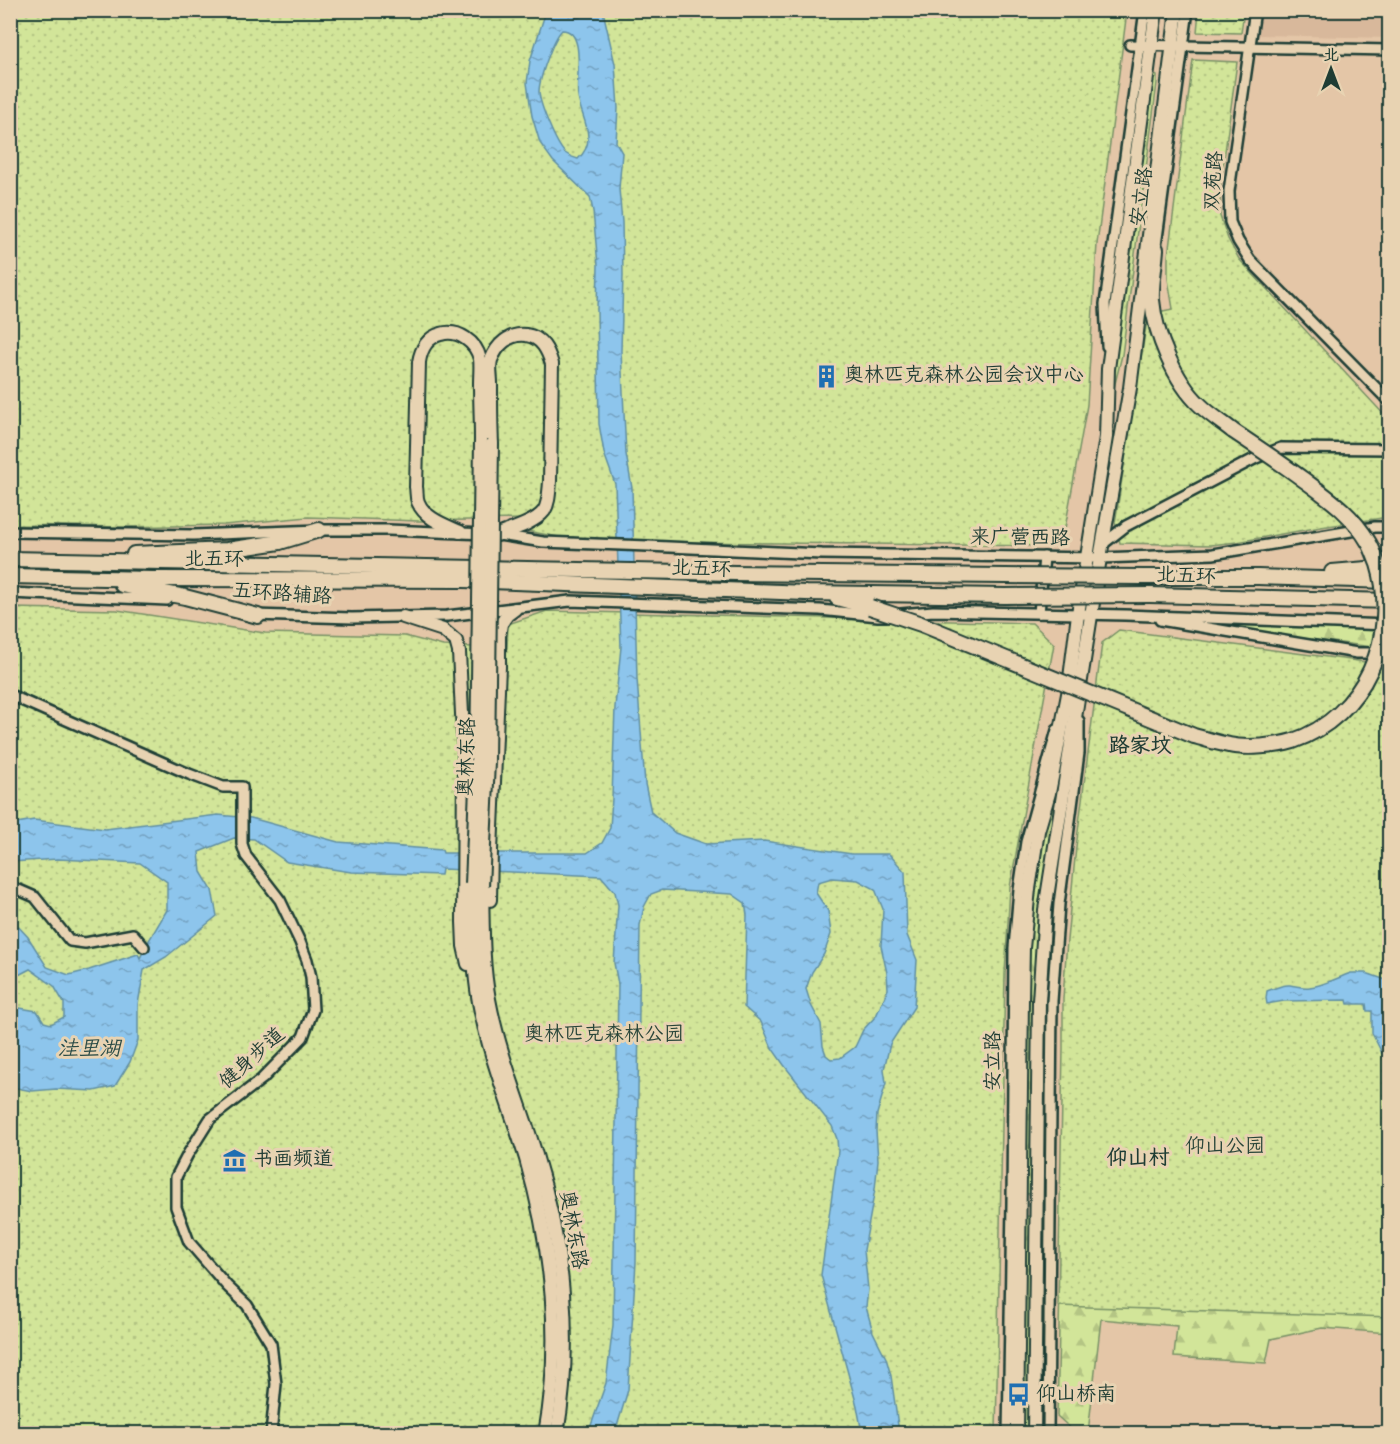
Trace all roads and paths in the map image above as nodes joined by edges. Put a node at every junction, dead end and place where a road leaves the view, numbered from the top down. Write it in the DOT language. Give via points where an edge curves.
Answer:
graph roads {
  1 [pos="1145,10"];
  2 [pos="1156,10"];
  3 [pos="1177,10"];
  4 [pos="1188,10"];
  5 [pos="1255,10"];
  6 [pos="1130,45"];
  7 [pos="1146,45"];
  8 [pos="1178,46"];
  9 [pos="1251,47"];
  10 [pos="1389,50"];
  11 [pos="1156,249"];
  12 [pos="1130,388"];
  13 [pos="1389,402"];
  14 [pos="486,442"];
  15 [pos="1389,449"];
  16 [pos="1389,527"];
  17 [pos="319,530"];
  18 [pos="10,532"];
  19 [pos="460,532"];
  20 [pos="497,535"];
  21 [pos="1102,544"];
  22 [pos="1044,557"];
  23 [pos="1087,558"];
  24 [pos="1100,558"];
  25 [pos="10,559"];
  26 [pos="38,560"];
  27 [pos="1389,567"];
  28 [pos="10,576"];
  29 [pos="1258,577"];
  30 [pos="88,578"];
  31 [pos="1389,581"];
  32 [pos="806,592"];
  33 [pos="10,593"];
  34 [pos="1389,601"];
  35 [pos="515,609"];
  36 [pos="1039,613"];
  37 [pos="1078,614"];
  38 [pos="1092,614"];
  39 [pos="1125,615"];
  40 [pos="258,616"];
  41 [pos="404,617"];
  42 [pos="1389,625"];
  43 [pos="1389,653"];
  44 [pos="460,659"];
  45 [pos="499,667"];
  46 [pos="10,695"];
  47 [pos="1073,695"];
  48 [pos="477,882"];
  49 [pos="10,892"];
  50 [pos="144,947"];
  51 [pos="484,999"];
  52 [pos="271,1434"];
  53 [pos="545,1434"];
  54 [pos="557,1434"];
  55 [pos="1008,1434"];
  56 [pos="1017,1434"];
  57 [pos="1035,1434"];
  58 [pos="1048,1434"];
  1 -- 7 [label="street, 安立路"];
  2 -- 7 [label="main road, 安立路"];
  3 -- 8 [label="main road, 安立路"];
  4 -- 8 [label="street, 安立路"];
  5 -- 9 [label="street, 双苑路"];
  6 -- 7 [label="street"];
  7 -- 8 [label="street"];
  7 -- 23 [label="main road, 安立路" via="1108,369 1106,437"];
  8 -- 9 [label="street"];
  8 -- 11 [label="street, 安立路"];
  8 -- 12 [label="main road, 安立路"];
  9 -- 10 [label="street"];
  9 -- 13 [label="street, 双苑路" via="1230,183 1230,222 1250,260"];
  11 -- 12 [label="street, 安立路"];
  11 -- 32 [label="highway, bridge" via="1152,300 1167,356 1180,381 1199,405 1338,505 1371,545 1382,575 1385,628 1378,658 1347,707 1320,729 1292,741 1231,746 1194,736 921,624"];
  12 -- 21 [label="main road, 安立路"];
  14 -- 19 [label="main road, 奥林东路" via="480,359 474,345 457,334 435,335 418,362 417,501 430,518"];
  14 -- 20 [label="main road, 奥林东路" via="490,362 509,337 530,336 548,351 552,364 548,500 543,512 529,522"];
  14 -- 48 [label="main road, 奥林东路, bridge"];
  15 -- 21 [label="street" via="1281,448 1126,526"];
  16 -- 24 [label="street, 来广营西路" via="1213,554"];
  17 -- 18 [label="street, 来广营西路" via="193,535"];
  17 -- 19 [label="street, 来广营西路"];
  17 -- 26 [label="highway" via="280,542 227,550"];
  19 -- 20 [label="street, 来广营西路"];
  20 -- 22 [label="street, 来广营西路" via="543,542 822,555"];
  21 -- 24 [label="main road, 安立路"];
  22 -- 23 [label="street, 来广营西路"];
  22 -- 36 [label="street"];
  23 -- 24 [label="street, 来广营西路"];
  23 -- 37 [label="main road, 安立路"];
  24 -- 38 [label="main road, 安立路"];
  25 -- 26 [label="highway, 北五环"];
  26 -- 29 [label="highway, 北五环, bridge" via="657,572"];
  27 -- 29 [label="highway"];
  28 -- 30 [label="highway, 北五环"];
  29 -- 31 [label="highway, 北五环"];
  30 -- 32 [label="highway, 北五环" via="465,580"];
  30 -- 40 [label="highway"];
  32 -- 34 [label="highway, 北五环, bridge"];
  33 -- 40 [label="street, 五环路辅路" via="163,599"];
  35 -- 36 [label="street, 五环路辅路" via="570,601 820,610 878,616 933,611"];
  35 -- 41 [label="street, 五环路辅路"];
  35 -- 45 [label="main road" via="501,624"];
  36 -- 37 [label="street, 五环路辅路"];
  37 -- 38 [label="street, 五环路辅路"];
  37 -- 47 [label="main road, 安立路"];
  38 -- 39 [label="street, 五环路辅路"];
  38 -- 47 [label="main road, 安立路"];
  39 -- 42 [label="street"];
  39 -- 43 [label="street" via="1358,653"];
  40 -- 41 [label="street, 五环路辅路"];
  41 -- 44 [label="main road" via="443,630 456,641"];
  44 -- 45 [label="main road" via="491,659"];
  44 -- 48 [label="main road" via="463,847"];
  45 -- 48 [label="main road" via="491,851"];
  46 -- 52 [label="street, 健身步道" via="223,788 242,788 242,844 246,856 280,900 307,960 313,1010 303,1036 262,1079 210,1119 176,1177 176,1207 189,1242 247,1305 271,1344 276,1384"];
  47 -- 55 [label="street, 安立路" via="1052,745 1026,842 1019,890 1014,948"];
  47 -- 56 [label="main road, 安立路" via="1038,831 1023,948"];
  47 -- 57 [label="main road, 安立路" via="1045,910 1039,1001"];
  47 -- 58 [label="street, 安立路" via="1079,753 1059,904 1052,1001"];
  48 -- 51 [label="main road, 奥林东路" via="473,956"];
  48 -- 51 [label="main road" via="491,958"];
  49 -- 50 [label="street" via="35,897 70,941 85,943 133,934"];
  51 -- 53 [label="main road, 奥林东路" via="487,1039 539,1210 553,1297 554,1348"];
  51 -- 54 [label="main road, 奥林东路" via="537,1157 558,1246 565,1348"];
}
